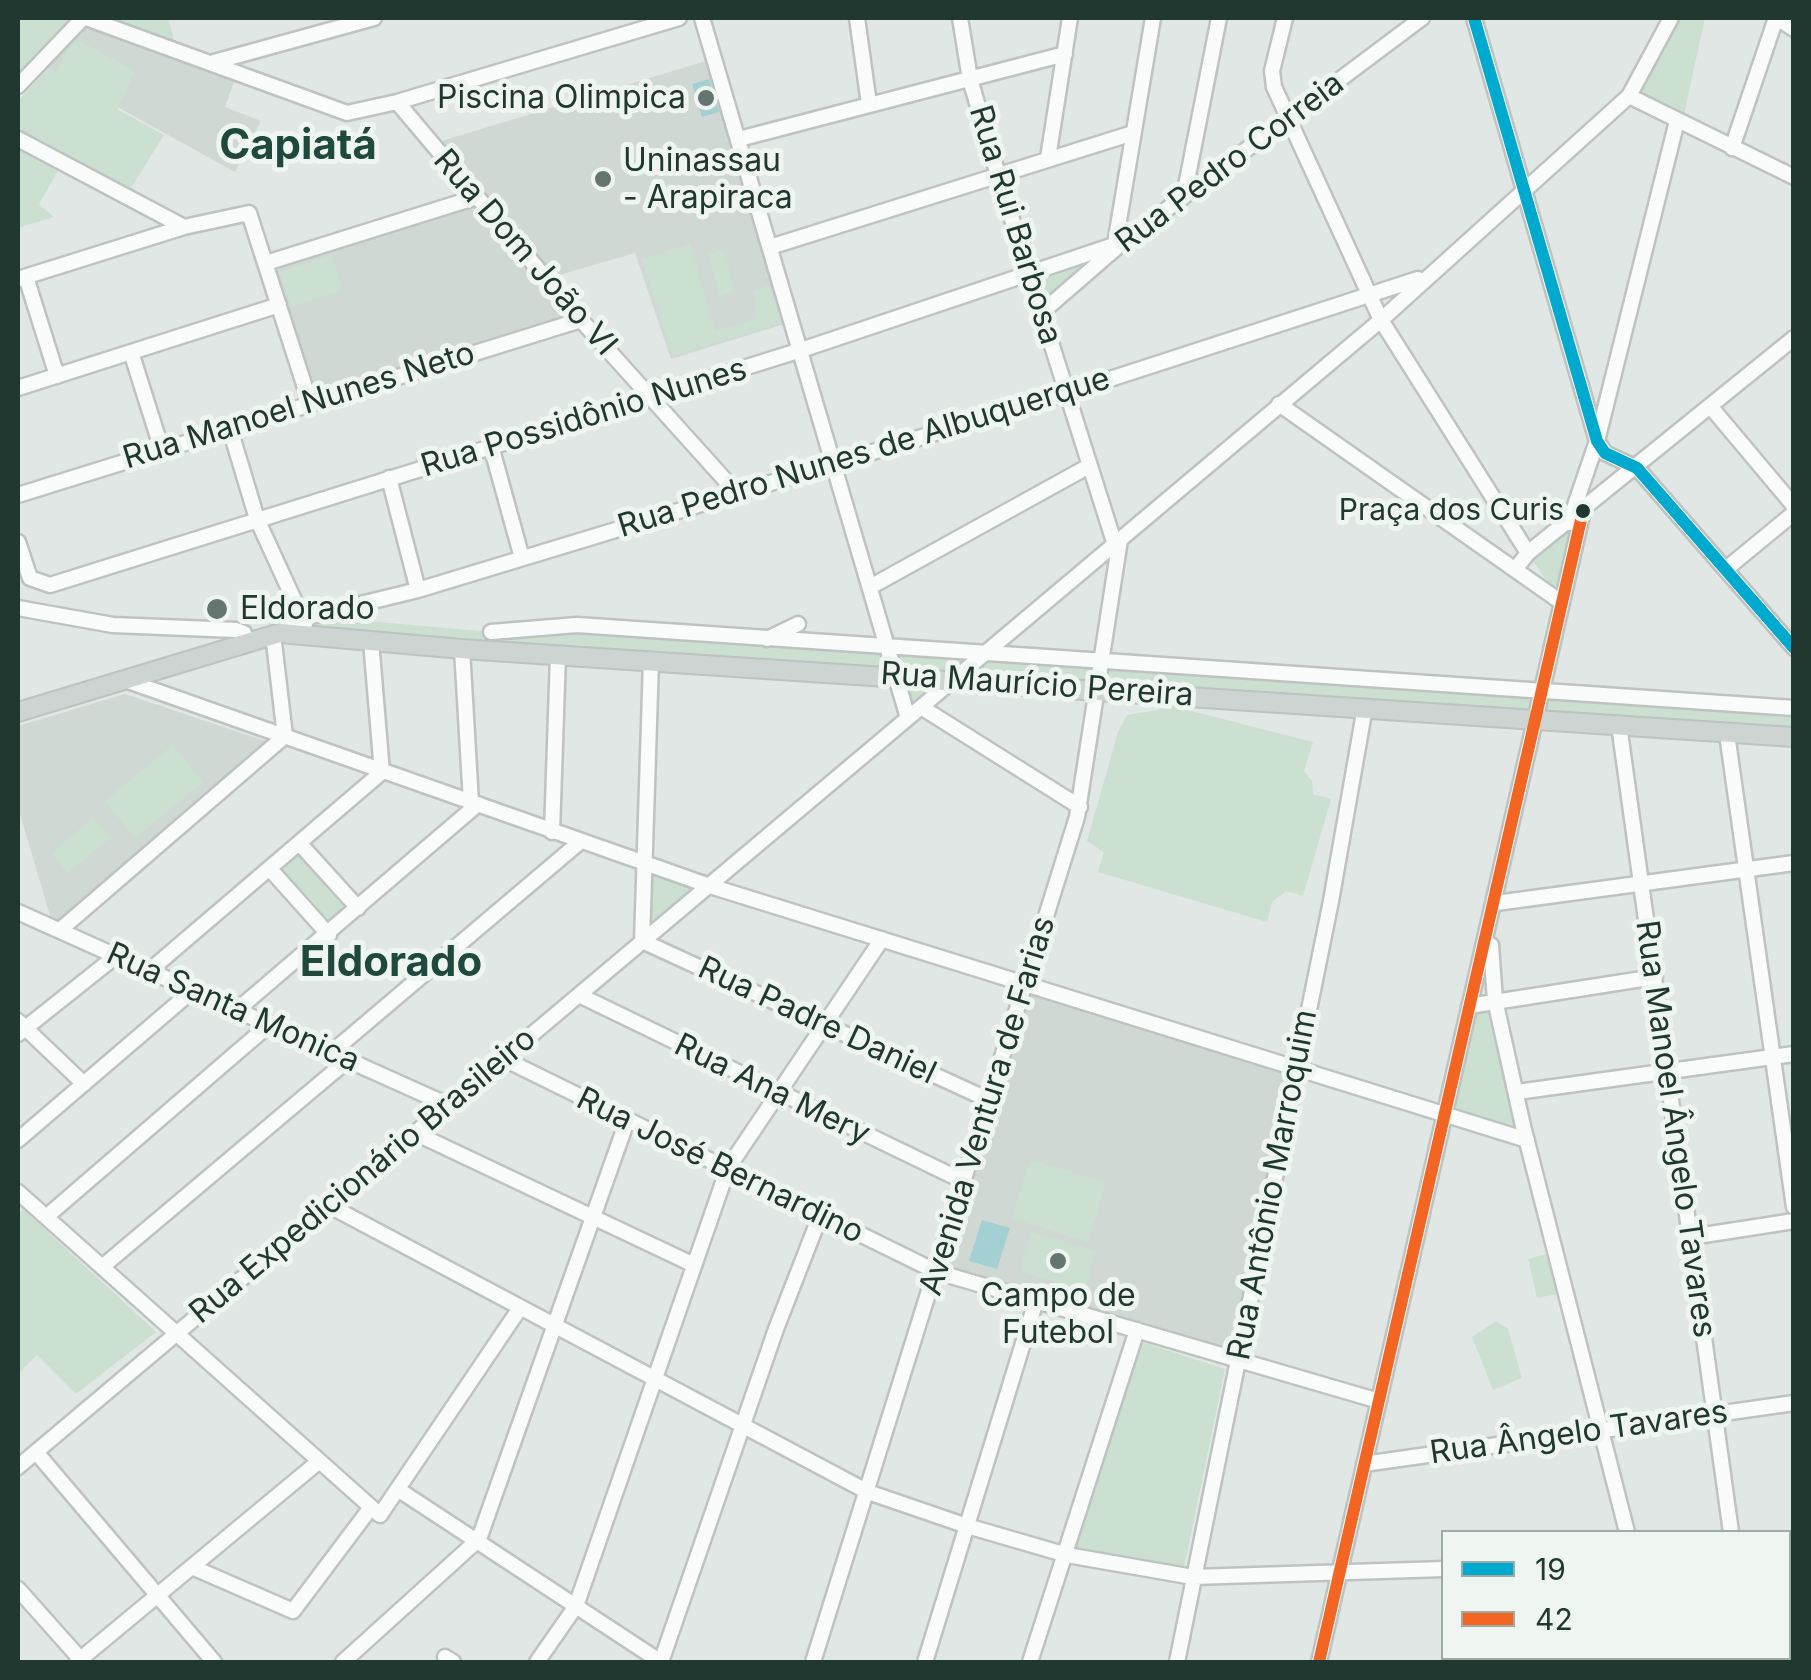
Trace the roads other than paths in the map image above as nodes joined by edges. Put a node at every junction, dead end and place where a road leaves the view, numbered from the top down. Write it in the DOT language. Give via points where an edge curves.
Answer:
graph roads {
  1 [pos="84,18"];
  2 [pos="374,18"];
  3 [pos="678,18"];
  4 [pos="702,18"];
  5 [pos="856,18"];
  6 [pos="960,18"];
  7 [pos="1070,18"];
  8 [pos="1153,18"];
  9 [pos="1219,18"];
  10 [pos="1285,18"];
  11 [pos="1422,18"];
  12 [pos="1474,18"];
  13 [pos="1671,18"];
  14 [pos="1777,18"];
  15 [pos="1794,28"];
  16 [pos="1065,54"];
  17 [pos="214,62"];
  18 [pos="970,79"];
  19 [pos="18,86"];
  20 [pos="1629,96"];
  21 [pos="397,102"];
  22 [pos="870,104"];
  23 [pos="1289,118"];
  24 [pos="1677,121"];
  25 [pos="1133,133"];
  26 [pos="18,139"];
  27 [pos="739,139"];
  28 [pos="1732,148"];
  29 [pos="1048,158"];
  30 [pos="998,175"];
  31 [pos="1794,178"];
  32 [pos="1524,190"];
  33 [pos="1184,196"];
  34 [pos="476,197"];
  35 [pos="184,228"];
  36 [pos="1117,246"];
  37 [pos="770,247"];
  38 [pos="266,263"];
  39 [pos="1030,275"];
  40 [pos="22,278"];
  41 [pos="1423,278"];
  42 [pos="1368,296"];
  43 [pos="279,304"];
  44 [pos="1041,314"];
  45 [pos="581,320"];
  46 [pos="1381,320"];
  47 [pos="1794,338"];
  48 [pos="801,350"];
  49 [pos="132,352"];
  50 [pos="57,376"];
  51 [pos="18,388"];
  52 [pos="1067,393"];
  53 [pos="649,397"];
  54 [pos="310,403"];
  55 [pos="1279,404"];
  56 [pos="1710,406"];
  57 [pos="230,429"];
  58 [pos="490,446"];
  59 [pos="1601,447"];
  60 [pos="161,448"];
  61 [pos="834,462"];
  62 [pos="1089,466"];
  63 [pos="1637,468"];
  64 [pos="389,478"];
  65 [pos="735,492"];
  66 [pos="18,495"];
  67 [pos="1794,509"];
  68 [pos="1583,511"];
  69 [pos="257,520"];
  70 [pos="1570,522"];
  71 [pos="18,542"];
  72 [pos="1117,542"];
  73 [pos="1528,553"];
  74 [pos="522,558"];
  75 [pos="1094,562"];
  76 [pos="1517,567"];
  77 [pos="1726,570"];
  78 [pos="1113,580"];
  79 [pos="870,586"];
  80 [pos="418,590"];
  81 [pos="1561,602"];
  82 [pos="18,608"];
  83 [pos="798,624"];
  84 [pos="307,626"];
  85 [pos="490,632"];
  86 [pos="276,633"];
  87 [pos="766,639"];
  88 [pos="246,640"];
  89 [pos="371,641"];
  90 [pos="1794,648"];
  91 [pos="462,649"];
  92 [pos="888,649"];
  93 [pos="983,654"];
  94 [pos="558,655"];
  95 [pos="1102,660"];
  96 [pos="651,661"];
  97 [pos="896,676"];
  98 [pos="125,680"];
  99 [pos="954,680"];
  100 [pos="1099,688"];
  101 [pos="1540,688"];
  102 [pos="921,707"];
  103 [pos="1365,707"];
  104 [pos="1794,708"];
  105 [pos="18,712"];
  106 [pos="908,718"];
  107 [pos="1534,719"];
  108 [pos="1619,726"];
  109 [pos="1727,734"];
  110 [pos="286,736"];
  111 [pos="1794,737"];
  112 [pos="382,772"];
  113 [pos="475,803"];
  114 [pos="1080,806"];
  115 [pos="552,832"];
  116 [pos="580,841"];
  117 [pos="300,844"];
  118 [pos="642,863"];
  119 [pos="1794,863"];
  120 [pos="270,869"];
  121 [pos="1746,869"];
  122 [pos="1640,882"];
  123 [pos="710,886"];
  124 [pos="1496,904"];
  125 [pos="358,908"];
  126 [pos="20,919"];
  127 [pos="1492,924"];
  128 [pos="60,930"];
  129 [pos="329,935"];
  130 [pos="882,938"];
  131 [pos="642,941"];
  132 [pos="116,956"];
  133 [pos="149,971"];
  134 [pos="1654,976"];
  135 [pos="1028,982"];
  136 [pos="192,991"];
  137 [pos="580,996"];
  138 [pos="1495,1000"];
  139 [pos="1469,1006"];
  140 [pos="237,1010"];
  141 [pos="270,1024"];
  142 [pos="826,1025"];
  143 [pos="20,1028"];
  144 [pos="332,1052"];
  145 [pos="1794,1054"];
  146 [pos="1771,1057"];
  147 [pos="504,1059"];
  148 [pos="349,1060"];
  149 [pos="1296,1066"];
  150 [pos="1668,1071"];
  151 [pos="84,1084"];
  152 [pos="1517,1092"];
  153 [pos="778,1095"];
  154 [pos="990,1102"];
  155 [pos="448,1106"];
  156 [pos="1444,1114"];
  157 [pos="627,1121"];
  158 [pos="415,1133"];
  159 [pos="18,1140"];
  160 [pos="1528,1140"];
  161 [pos="728,1168"];
  162 [pos="965,1182"];
  163 [pos="18,1192"];
  164 [pos="328,1204"];
  165 [pos="1794,1207"];
  166 [pos="590,1215"];
  167 [pos="820,1216"];
  168 [pos="46,1217"];
  169 [pos="1794,1221"];
  170 [pos="1692,1238"];
  171 [pos="692,1264"];
  172 [pos="102,1266"];
  173 [pos="937,1272"];
  174 [pos="1036,1301"];
  175 [pos="520,1308"];
  176 [pos="556,1326"];
  177 [pos="1136,1330"];
  178 [pos="176,1332"];
  179 [pos="1237,1361"];
  180 [pos="653,1377"];
  181 [pos="1379,1401"];
  182 [pos="1794,1403"];
  183 [pos="1716,1414"];
  184 [pos="743,1425"];
  185 [pos="1600,1428"];
  186 [pos="36,1452"];
  187 [pos="316,1462"];
  188 [pos="1364,1464"];
  189 [pos="18,1468"];
  190 [pos="399,1490"];
  191 [pos="868,1492"];
  192 [pos="375,1513"];
  193 [pos="967,1526"];
  194 [pos="1626,1530"];
  195 [pos="1730,1530"];
  196 [pos="478,1539"];
  197 [pos="1067,1555"];
  198 [pos="192,1567"];
  199 [pos="1441,1570"];
  200 [pos="1339,1572"];
  201 [pos="1193,1577"];
  202 [pos="18,1589"];
  203 [pos="158,1594"];
  204 [pos="576,1606"];
  205 [pos="80,1662"];
  206 [pos="214,1662"];
  207 [pos="342,1662"];
  208 [pos="537,1662"];
  209 [pos="661,1662"];
  210 [pos="813,1662"];
  211 [pos="926,1662"];
  212 [pos="1030,1662"];
  213 [pos="1176,1662"];
  214 [pos="1319,1662"];
  1 -- 17 [label="street"];
  1 -- 19 [label="street"];
  2 -- 17 [label="street"];
  3 -- 21 [label="street"];
  4 -- 27 [label="street"];
  5 -- 22 [label="street"];
  6 -- 18 [label="street, Rua Rui Barbosa"];
  7 -- 16 [label="street"];
  8 -- 25 [label="street"];
  9 -- 33 [label="street"];
  10 -- 23 [label="street" via="1272,71"];
  11 -- 23 [label="street, Rua Pedro Correia"];
  12 -- 32 [label="street"];
  13 -- 20 [label="street, Rua Expedicionário Brasileiro"];
  14 -- 15 [label="street"];
  14 -- 28 [label="street"];
  16 -- 18 [label="street"];
  16 -- 29 [label="street"];
  17 -- 21 [label="street" via="342,112"];
  18 -- 22 [label="street"];
  18 -- 30 [label="street, Rua Rui Barbosa"];
  20 -- 24 [label="street"];
  20 -- 32 [label="street, Rua Expedicionário Brasileiro"];
  21 -- 34 [label="street, Rua Dom João VI"];
  22 -- 27 [label="street"];
  23 -- 33 [label="street, Rua Pedro Correia"];
  23 -- 42 [label="street"];
  24 -- 28 [label="street"];
  24 -- 59 [label="street"];
  25 -- 29 [label="street"];
  25 -- 36 [label="street"];
  26 -- 35 [label="street"];
  27 -- 37 [label="street"];
  28 -- 31 [label="street"];
  29 -- 30 [label="street"];
  30 -- 37 [label="street"];
  30 -- 39 [label="street, Rua Rui Barbosa"];
  32 -- 41 [label="street, Rua Expedicionário Brasileiro"];
  32 -- 59 [label="street"];
  33 -- 36 [label="street, Rua Pedro Correia"];
  34 -- 38 [label="street"];
  34 -- 45 [label="street, Rua Dom João VI"];
  35 -- 38 [label="street" via="249,212"];
  35 -- 40 [label="street"];
  36 -- 39 [label="street, Rua Possidônio Nunes"];
  36 -- 44 [label="street, Rua Pedro Correia"];
  37 -- 48 [label="street"];
  38 -- 43 [label="street"];
  39 -- 44 [label="street, Rua Rui Barbosa"];
  39 -- 48 [label="street, Rua Possidônio Nunes"];
  40 -- 50 [label="street"];
  41 -- 42 [label="street, Rua Pedro Nunes de Albuquerque"];
  41 -- 46 [label="street, Rua Expedicionário Brasileiro"];
  42 -- 46 [label="street"];
  42 -- 52 [label="street, Rua Pedro Nunes de Albuquerque"];
  43 -- 49 [label="street"];
  43 -- 54 [label="street"];
  44 -- 52 [label="street, Rua Rui Barbosa"];
  45 -- 53 [label="street, Rua Dom João VI"];
  45 -- 54 [label="street, Rua Manoel Nunes Neto"];
  46 -- 55 [label="street, Rua Expedicionário Brasileiro"];
  46 -- 73 [label="street"];
  47 -- 56 [label="street"];
  48 -- 53 [label="street, Rua Possidônio Nunes"];
  48 -- 61 [label="street"];
  49 -- 50 [label="street"];
  49 -- 60 [label="street"];
  50 -- 51 [label="street"];
  52 -- 61 [label="street, Rua Pedro Nunes de Albuquerque"];
  52 -- 62 [label="street, Rua Rui Barbosa"];
  53 -- 58 [label="street, Rua Possidônio Nunes"];
  53 -- 65 [label="street, Rua Dom João VI"];
  54 -- 57 [label="street, Rua Manoel Nunes Neto"];
  55 -- 72 [label="street, Rua Expedicionário Brasileiro"];
  55 -- 76 [label="street"];
  56 -- 63 [label="street"];
  56 -- 67 [label="street"];
  57 -- 60 [label="street, Rua Manoel Nunes Neto"];
  57 -- 69 [label="street"];
  58 -- 64 [label="street, Rua Possidônio Nunes"];
  58 -- 74 [label="street"];
  59 -- 63 [label="street"];
  59 -- 70 [label="street"];
  60 -- 66 [label="street, Rua Manoel Nunes Neto"];
  61 -- 65 [label="street, Rua Pedro Nunes de Albuquerque"];
  61 -- 79 [label="street"];
  62 -- 72 [label="street, Rua Rui Barbosa"];
  62 -- 79 [label="street"];
  63 -- 68 [label="street"];
  63 -- 77 [label="street"];
  64 -- 69 [label="street, Rua Possidônio Nunes"];
  64 -- 80 [label="street"];
  65 -- 74 [label="street, Rua Pedro Nunes de Albuquerque"];
  67 -- 77 [label="street"];
  68 -- 70 [label="street"];
  68 -- 81 [label="street"];
  69 -- 71 [label="street, Rua Possidônio Nunes" via="44,585 30,578"];
  69 -- 84 [label="street"];
  70 -- 73 [label="street"];
  72 -- 75 [label="street, Rua Expedicionário Brasileiro"];
  72 -- 78 [label="street, Avenida Ventura de Farias"];
  73 -- 76 [label="street"];
  74 -- 80 [label="street, Rua Pedro Nunes de Albuquerque"];
  75 -- 78 [label="street"];
  75 -- 93 [label="street, Rua Expedicionário Brasileiro"];
  76 -- 81 [label="street"];
  77 -- 90 [label="street"];
  78 -- 95 [label="street, Avenida Ventura de Farias"];
  79 -- 92 [label="street"];
  80 -- 84 [label="street, Rua Pedro Nunes de Albuquerque"];
  81 -- 101 [label="street"];
  82 -- 88 [label="street" via="113,625 236,630"];
  83 -- 87 [label="street"];
  84 -- 86 [label="main road, Rua Maurício Pereira"];
  84 -- 89 [label="main road, Rua Maurício Pereira"];
  85 -- 87 [label="street, Rua Maurício Pereira" via="577,624"];
  86 -- 88 [label="main road, Rua Maurício Pereira"];
  86 -- 110 [label="street"];
  87 -- 92 [label="street, Rua Maurício Pereira"];
  88 -- 98 [label="main road, Rua Maurício Pereira"];
  89 -- 91 [label="main road, Rua Maurício Pereira"];
  89 -- 112 [label="street"];
  91 -- 94 [label="main road, Rua Maurício Pereira"];
  91 -- 113 [label="street"];
  92 -- 93 [label="street, Rua Maurício Pereira"];
  92 -- 97 [label="street"];
  93 -- 95 [label="street, Rua Maurício Pereira"];
  93 -- 99 [label="street, Rua Expedicionário Brasileiro"];
  94 -- 96 [label="main road, Rua Maurício Pereira"];
  94 -- 115 [label="street"];
  95 -- 100 [label="street, Avenida Ventura de Farias"];
  95 -- 101 [label="street, Rua Maurício Pereira"];
  96 -- 97 [label="main road, Rua Maurício Pereira"];
  96 -- 118 [label="street"];
  97 -- 99 [label="main road, Rua Maurício Pereira"];
  97 -- 106 [label="street"];
  98 -- 105 [label="main road, Rua Maurício Pereira"];
  98 -- 110 [label="street"];
  99 -- 100 [label="main road, Rua Maurício Pereira"];
  99 -- 102 [label="street, Rua Expedicionário Brasileiro"];
  100 -- 103 [label="main road, Rua Maurício Pereira"];
  100 -- 114 [label="street, Avenida Ventura de Farias"];
  101 -- 104 [label="street, Rua Maurício Pereira"];
  101 -- 107 [label="street"];
  102 -- 106 [label="street, Rua Expedicionário Brasileiro"];
  102 -- 114 [label="street"];
  103 -- 107 [label="main road, Rua Maurício Pereira"];
  103 -- 149 [label="street, Rua Antônio Marroquim"];
  106 -- 123 [label="street, Rua Expedicionário Brasileiro"];
  107 -- 108 [label="main road, Rua Maurício Pereira"];
  107 -- 124 [label="street"];
  108 -- 109 [label="main road, Rua Maurício Pereira"];
  108 -- 122 [label="street, Rua Manoel Ângelo Tavares"];
  109 -- 111 [label="main road, Rua Maurício Pereira"];
  109 -- 121 [label="street"];
  110 -- 112 [label="street"];
  110 -- 128 [label="street"];
  112 -- 113 [label="street"];
  112 -- 117 [label="street"];
  113 -- 115 [label="street"];
  113 -- 125 [label="street"];
  114 -- 135 [label="street, Avenida Ventura de Farias"];
  115 -- 116 [label="street"];
  116 -- 118 [label="street"];
  116 -- 144 [label="street"];
  117 -- 120 [label="street"];
  117 -- 125 [label="street"];
  118 -- 123 [label="street"];
  118 -- 131 [label="street"];
  119 -- 121 [label="street"];
  120 -- 129 [label="street"];
  120 -- 133 [label="street"];
  121 -- 122 [label="street"];
  121 -- 146 [label="street"];
  122 -- 124 [label="street"];
  122 -- 134 [label="street, Rua Manoel Ângelo Tavares"];
  123 -- 130 [label="street"];
  123 -- 131 [label="street, Rua Expedicionário Brasileiro"];
  124 -- 127 [label="street"];
  125 -- 129 [label="street"];
  126 -- 128 [label="street, Rua Santa Monica"];
  127 -- 138 [label="street"];
  127 -- 139 [label="street"];
  128 -- 132 [label="street, Rua Santa Monica"];
  129 -- 140 [label="street"];
  130 -- 135 [label="street"];
  130 -- 142 [label="street"];
  131 -- 137 [label="street, Rua Expedicionário Brasileiro"];
  131 -- 142 [label="street, Rua Padre Daniel"];
  132 -- 133 [label="street, Rua Santa Monica"];
  132 -- 143 [label="street"];
  133 -- 136 [label="street, Rua Santa Monica"];
  134 -- 138 [label="street"];
  134 -- 150 [label="street, Rua Manoel Ângelo Tavares"];
  135 -- 149 [label="street"];
  135 -- 154 [label="street, Avenida Ventura de Farias"];
  136 -- 140 [label="street, Rua Santa Monica"];
  136 -- 151 [label="street"];
  137 -- 147 [label="street, Rua Expedicionário Brasileiro"];
  137 -- 153 [label="street, Rua Ana Mery"];
  138 -- 139 [label="street"];
  138 -- 152 [label="street"];
  139 -- 156 [label="street"];
  140 -- 141 [label="street, Rua Santa Monica"];
  141 -- 144 [label="street, Rua Santa Monica"];
  141 -- 168 [label="street"];
  142 -- 153 [label="street"];
  142 -- 154 [label="street, Rua Padre Daniel"];
  143 -- 151 [label="street"];
  144 -- 148 [label="street, Rua Santa Monica"];
  145 -- 146 [label="street"];
  146 -- 150 [label="street"];
  146 -- 165 [label="street"];
  147 -- 155 [label="street, Rua Expedicionário Brasileiro"];
  147 -- 157 [label="street, Rua José Bernardino"];
  148 -- 155 [label="street, Rua Santa Monica"];
  148 -- 172 [label="street"];
  149 -- 156 [label="street"];
  149 -- 179 [label="street, Rua Antônio Marroquim"];
  150 -- 152 [label="street"];
  150 -- 170 [label="street, Rua Manoel Ângelo Tavares"];
  151 -- 159 [label="street"];
  152 -- 160 [label="street"];
  153 -- 161 [label="street"];
  153 -- 162 [label="street, Rua Ana Mery"];
  154 -- 162 [label="street, Avenida Ventura de Farias"];
  155 -- 158 [label="street, Rua Expedicionário Brasileiro"];
  156 -- 160 [label="street"];
  156 -- 181 [label="street"];
  157 -- 161 [label="street, Rua José Bernardino"];
  157 -- 166 [label="street"];
  158 -- 164 [label="street, Rua Expedicionário Brasileiro"];
  158 -- 166 [label="street"];
  160 -- 185 [label="street"];
  161 -- 167 [label="street, Rua José Bernardino"];
  161 -- 171 [label="street"];
  162 -- 173 [label="street, Avenida Ventura de Farias"];
  163 -- 168 [label="street"];
  164 -- 175 [label="street"];
  164 -- 178 [label="street, Rua Expedicionário Brasileiro"];
  166 -- 171 [label="street"];
  166 -- 176 [label="street"];
  167 -- 173 [label="street, Rua José Bernardino"];
  167 -- 184 [label="street"];
  168 -- 172 [label="street"];
  169 -- 170 [label="street"];
  170 -- 183 [label="street, Rua Manoel Ângelo Tavares"];
  171 -- 180 [label="street"];
  172 -- 178 [label="street"];
  173 -- 174 [label="street, Rua José Bernardino"];
  173 -- 191 [label="street, Avenida Ventura de Farias"];
  174 -- 177 [label="street, Rua José Bernardino"];
  174 -- 193 [label="street"];
  175 -- 176 [label="street"];
  175 -- 190 [label="street"];
  176 -- 180 [label="street"];
  176 -- 196 [label="street"];
  177 -- 179 [label="street, Rua José Bernardino"];
  177 -- 197 [label="street"];
  178 -- 186 [label="street, Rua Expedicionário Brasileiro"];
  178 -- 187 [label="street"];
  179 -- 181 [label="street, Rua José Bernardino"];
  179 -- 201 [label="street, Rua Antônio Marroquim"];
  180 -- 184 [label="street"];
  180 -- 204 [label="street"];
  181 -- 188 [label="street"];
  182 -- 183 [label="street, Rua Ângelo Tavares"];
  183 -- 185 [label="street, Rua Ângelo Tavares"];
  183 -- 195 [label="street, Rua Manoel Ângelo Tavares"];
  184 -- 191 [label="street"];
  184 -- 209 [label="street"];
  185 -- 188 [label="street, Rua Ângelo Tavares"];
  185 -- 194 [label="street"];
  186 -- 189 [label="street, Rua Expedicionário Brasileiro"];
  186 -- 203 [label="street"];
  187 -- 192 [label="street"];
  187 -- 198 [label="street"];
  188 -- 200 [label="street"];
  190 -- 192 [label="street"];
  190 -- 196 [label="street"];
  191 -- 193 [label="street"];
  191 -- 210 [label="street, Avenida Ventura de Farias"];
  192 -- 198 [label="street" via="292,1611"];
  193 -- 197 [label="street"];
  193 -- 211 [label="street"];
  196 -- 204 [label="street"];
  196 -- 207 [label="street"];
  197 -- 201 [label="street"];
  197 -- 212 [label="street"];
  198 -- 203 [label="street"];
  199 -- 200 [label="street"];
  200 -- 201 [label="street"];
  200 -- 214 [label="street"];
  201 -- 213 [label="street, Rua Antônio Marroquim"];
  202 -- 205 [label="street"];
  203 -- 205 [label="street"];
  203 -- 206 [label="street"];
  204 -- 208 [label="street"];
  204 -- 209 [label="street"];
}
